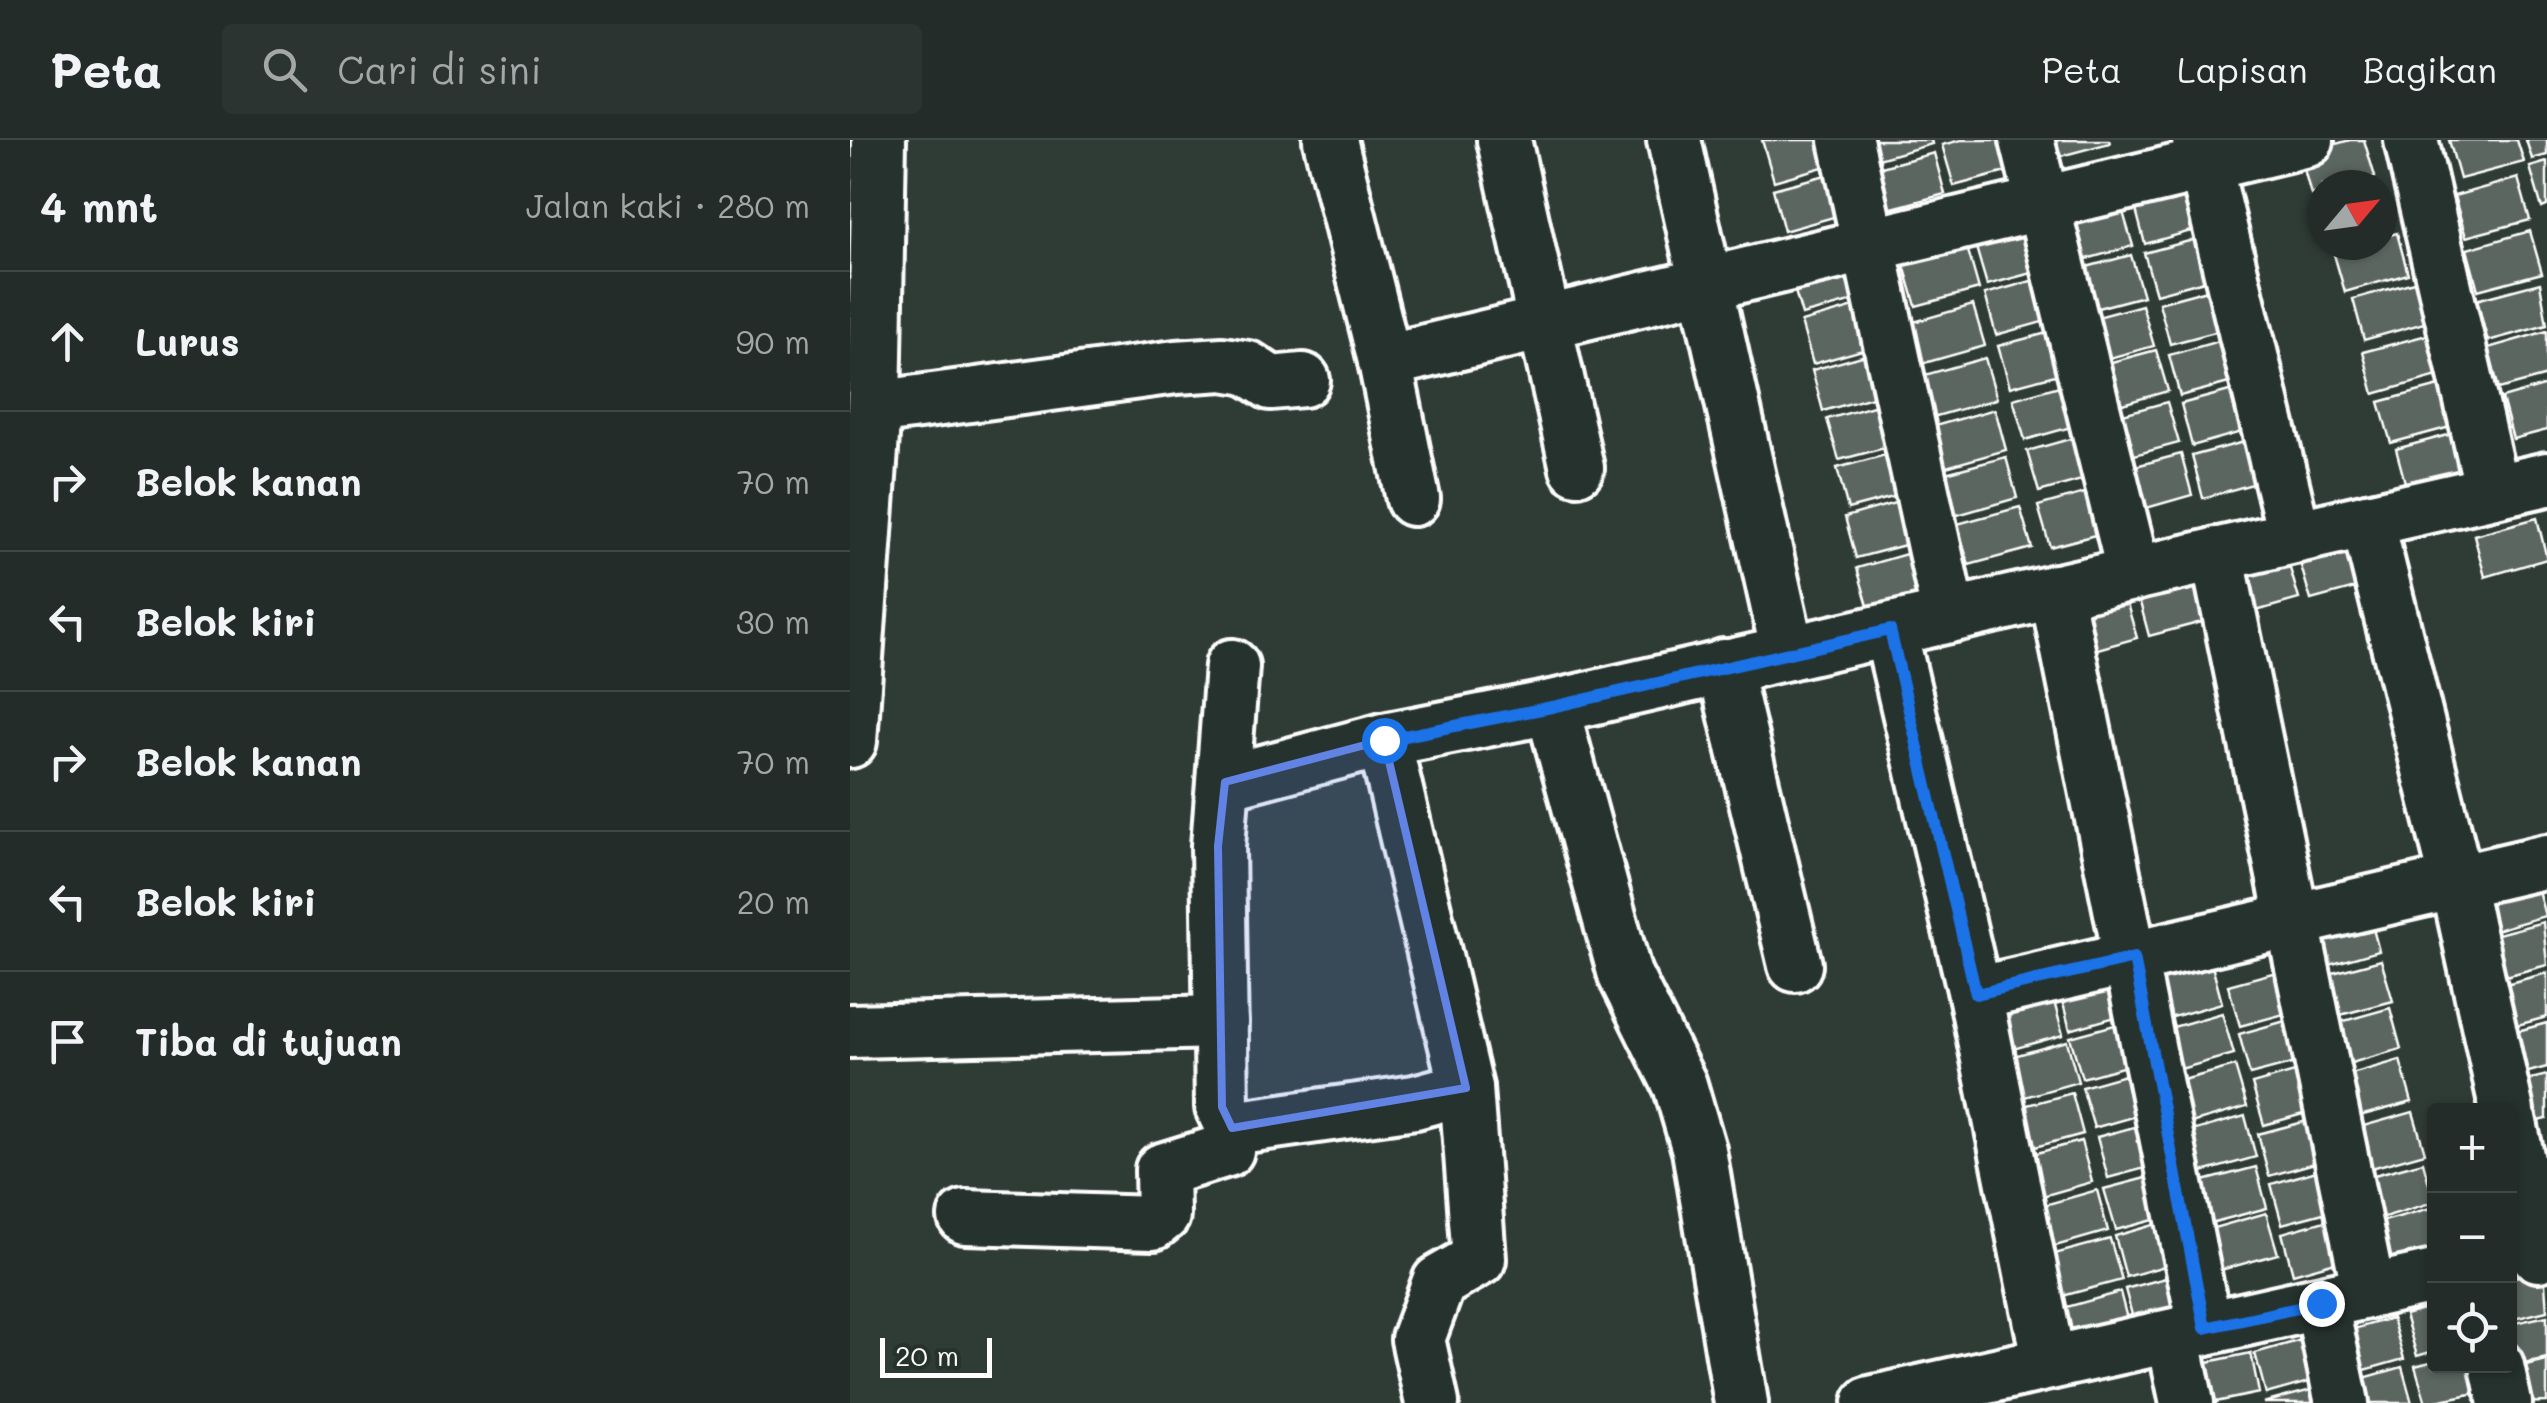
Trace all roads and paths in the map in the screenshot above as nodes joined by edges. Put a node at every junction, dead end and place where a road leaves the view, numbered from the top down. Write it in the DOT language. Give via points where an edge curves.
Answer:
graph roads {
  1 [pos="879,140"];
  2 [pos="1330,140"];
  3 [pos="1504,140"];
  4 [pos="1674,140"];
  5 [pos="1846,140"];
  6 [pos="2027,140"];
  7 [pos="2307,140"];
  8 [pos="2411,140"];
  9 [pos="2202,151"];
  10 [pos="2043,204"];
  11 [pos="1869,246"];
  12 [pos="862,262"];
  13 [pos="1706,284"];
  14 [pos="1545,324"];
  15 [pos="1385,362"];
  16 [pos="1303,380"];
  17 [pos="874,408"];
  18 [pos="1577,468"];
  19 [pos="2547,480"];
  20 [pos="2492,492"];
  21 [pos="1413,499"];
  22 [pos="2367,520"];
  23 [pos="2294,534"];
  24 [pos="2217,554"];
  25 [pos="2134,574"];
  26 [pos="2056,591"];
  27 [pos="1949,616"];
  28 [pos="1890,630"];
  29 [pos="1788,652"];
  30 [pos="1232,666"];
  31 [pos="1724,666"];
  32 [pos="1552,707"];
  33 [pos="1384,740"];
  34 [pos="850,741"];
  35 [pos="1225,782"];
  36 [pos="2547,862"];
  37 [pos="2457,882"];
  38 [pos="2296,920"];
  39 [pos="2134,958"];
  40 [pos="1795,965"];
  41 [pos="1976,994"];
  42 [pos="1221,1022"];
  43 [pos="850,1031"];
  44 [pos="1466,1088"];
  45 [pos="2505,1103"];
  46 [pos="1232,1128"];
  47 [pos="2517,1165"];
  48 [pos="965,1216"];
  49 [pos="2532,1256"];
  50 [pos="2427,1279"];
  51 [pos="2345,1298"];
  52 [pos="2189,1332"];
  53 [pos="2499,1373"];
  54 [pos="2035,1378"];
  55 [pos="1890,1401"];
  56 [pos="1432,1403"];
  57 [pos="1741,1403"];
  58 [pos="2187,1403"];
  59 [pos="2342,1403"];
  60 [pos="2505,1403"];
  1 -- 12 [label="street"];
  2 -- 15 [label="street"];
  3 -- 14 [label="street"];
  4 -- 13 [label="street"];
  5 -- 11 [label="street"];
  6 -- 10 [label="street"];
  7 -- 9 [label="street"];
  8 -- 20 [label="street"];
  9 -- 10 [label="street"];
  9 -- 23 [label="street"];
  10 -- 11 [label="street"];
  10 -- 25 [label="street"];
  11 -- 13 [label="street"];
  11 -- 27 [label="street"];
  12 -- 17 [label="street"];
  13 -- 14 [label="street"];
  13 -- 29 [label="street"];
  14 -- 15 [label="street"];
  14 -- 18 [label="street"];
  15 -- 21 [label="street"];
  16 -- 17 [label="street" via="1271,383 1248,368 1223,364 1176,366"];
  17 -- 34 [label="street"];
  19 -- 20 [label="street"];
  20 -- 22 [label="street"];
  22 -- 23 [label="street"];
  22 -- 37 [label="street"];
  23 -- 24 [label="street"];
  24 -- 25 [label="street"];
  24 -- 38 [label="street"];
  25 -- 26 [label="street"];
  26 -- 27 [label="street"];
  26 -- 39 [label="street"];
  27 -- 28 [label="street"];
  28 -- 29 [label="street"];
  28 -- 41 [label="street"];
  29 -- 31 [label="street"];
  30 -- 35 [label="street"];
  31 -- 32 [label="street"];
  31 -- 40 [label="street"];
  32 -- 33 [label="street"];
  32 -- 57 [label="street" via="1625,975 1680,1085 1698,1150"];
  33 -- 35 [label="street"];
  33 -- 44 [label="street"];
  35 -- 42 [label="street" via="1218,846"];
  36 -- 37 [label="street"];
  37 -- 38 [label="street"];
  37 -- 45 [label="street"];
  38 -- 39 [label="street"];
  38 -- 51 [label="street"];
  39 -- 41 [label="street"];
  39 -- 52 [label="street"];
  41 -- 54 [label="street"];
  42 -- 43 [label="street"];
  42 -- 46 [label="street" via="1222,1107"];
  44 -- 46 [label="street" via="1415,1102"];
  44 -- 56 [label="street" via="1479,1259 1439,1282 1418,1339"];
  46 -- 48 [label="street" via="1223,1154 1162,1170 1163,1215 1153,1223"];
  47 -- 49 [label="street"];
  50 -- 51 [label="street"];
  51 -- 52 [label="street"];
  51 -- 59 [label="street"];
  52 -- 54 [label="street"];
  52 -- 58 [label="street"];
  53 -- 60 [label="street"];
  54 -- 55 [label="street"];
}
